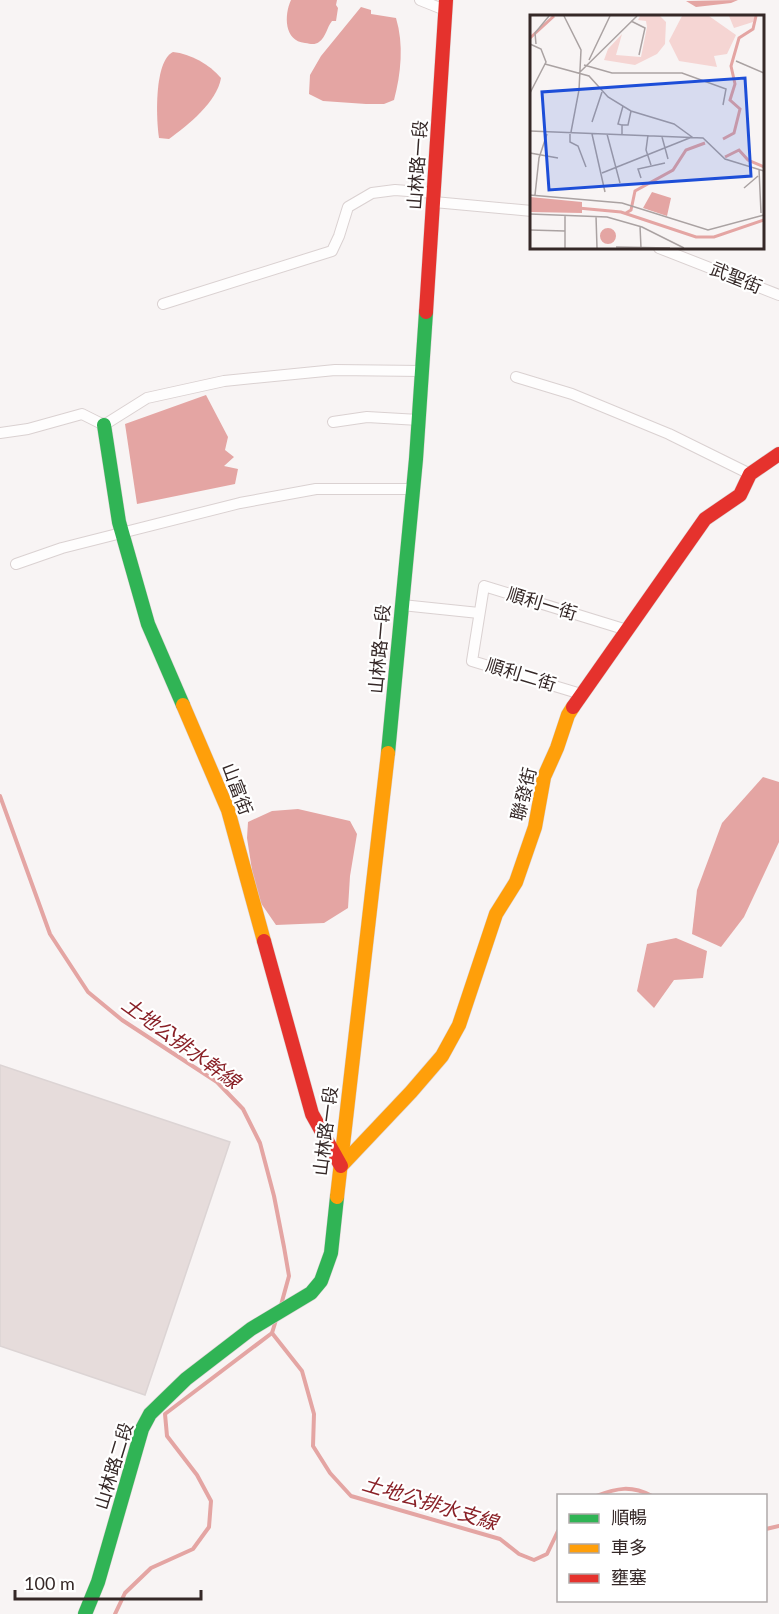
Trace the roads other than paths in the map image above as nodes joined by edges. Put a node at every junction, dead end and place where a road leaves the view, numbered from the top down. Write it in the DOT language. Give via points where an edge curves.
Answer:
graph roads {
  1 [pos="420,0"];
  2 [pos="446,5"];
  3 [pos="434,198"];
  4 [pos="530,211"];
  5 [pos="662,249"];
  6 [pos="779,295"];
  7 [pos="163,304"];
  8 [pos="422,371"];
  9 [pos="516,377"];
  10 [pos="418,420"];
  11 [pos="333,422"];
  12 [pos="104,425"];
  13 [pos="0,433"];
  14 [pos="779,454"];
  15 [pos="750,474"];
  16 [pos="413,489"];
  17 [pos="122,533"];
  18 [pos="16,564"];
  19 [pos="402,605"];
  20 [pos="479,613"];
  21 [pos="627,630"];
  22 [pos="581,693"];
  23 [pos="340,1166"];
  24 [pos="311,1293"];
  25 [pos="85,1614"];
  1 -- 2 [label="street"];
  2 -- 3 [label="main road, 山林路一段"];
  3 -- 4 [label="street"];
  3 -- 7 [label="street" via="395,190 372,193 348,207 332,251"];
  3 -- 8 [label="main road, 山林路一段"];
  5 -- 6 [label="street, 武聖街"];
  8 -- 10 [label="main road, 山林路一段"];
  8 -- 12 [label="street" via="335,370 224,381 147,398"];
  9 -- 15 [label="street" via="572,394 648,425"];
  10 -- 11 [label="street" via="367,417"];
  10 -- 16 [label="main road, 山林路一段"];
  12 -- 13 [label="street" via="82,414"];
  12 -- 17 [label="main road, 山富街"];
  14 -- 15 [label="main road, 聯發街"];
  15 -- 21 [label="main road, 聯發街" via="740,495 705,519"];
  16 -- 17 [label="street" via="316,489 240,503"];
  16 -- 19 [label="main road, 山林路一段"];
  17 -- 18 [label="street"];
  17 -- 23 [label="main road, 山富街" via="148,624 228,810 312,1114"];
  19 -- 20 [label="street"];
  19 -- 23 [label="main road, 山林路一段"];
  20 -- 21 [label="street, 順利一街" via="484,586"];
  20 -- 22 [label="street, 順利二街" via="472,661"];
  21 -- 22 [label="main road, 聯發街"];
  22 -- 23 [label="main road, 聯發街" via="568,715 544,777 535,827 516,882 496,914 459,1025 442,1056"];
  23 -- 24 [label="main road, 山林路一段" via="331,1253 321,1281"];
  24 -- 25 [label="main road, 山林路二段" via="251,1329 186,1379 150,1414"];
}
